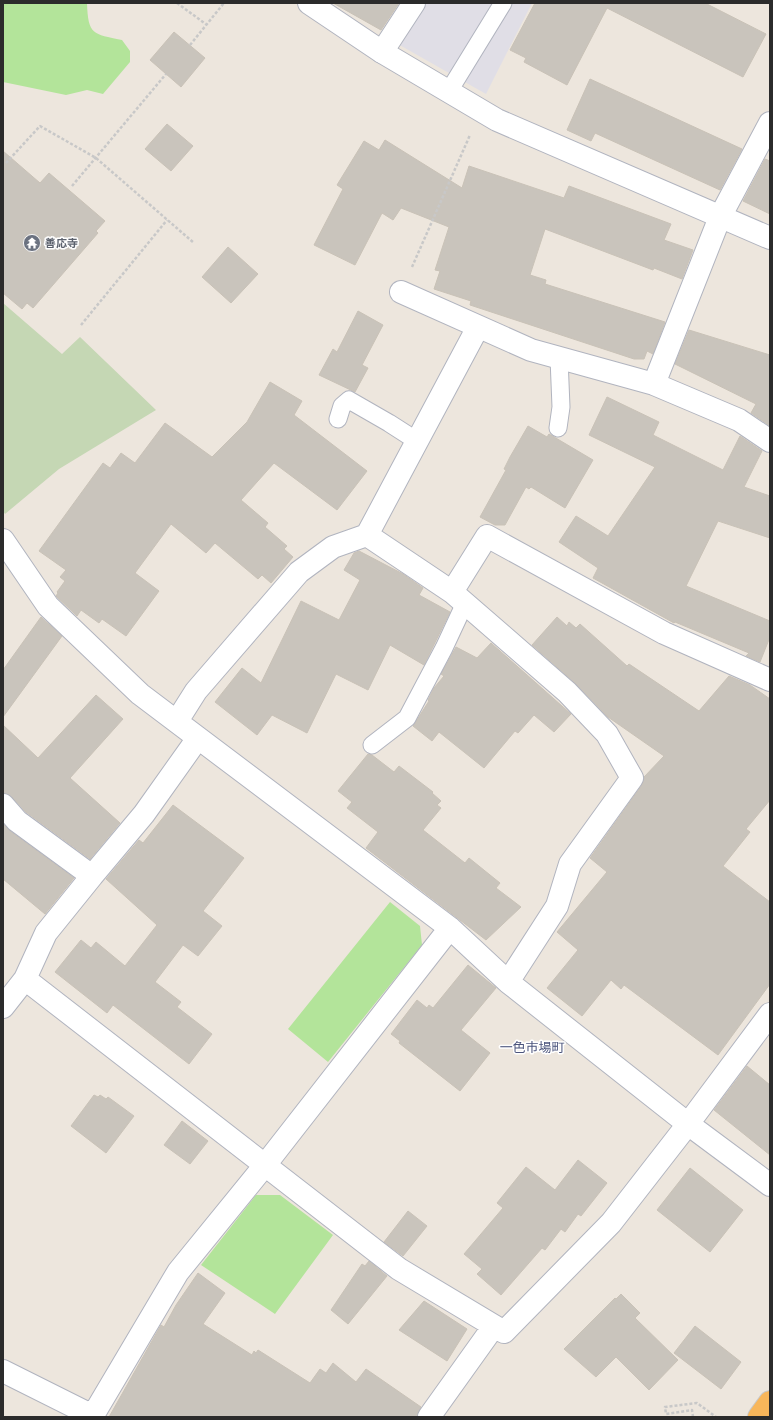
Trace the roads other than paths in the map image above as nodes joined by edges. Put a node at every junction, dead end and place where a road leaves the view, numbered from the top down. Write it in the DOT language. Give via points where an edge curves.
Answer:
graph roads {
  1 [pos="309,3"];
  2 [pos="414,3"];
  3 [pos="503,3"];
  4 [pos="382,52"];
  5 [pos="449,91"];
  6 [pos="770,123"];
  7 [pos="720,218"];
  8 [pos="770,238"];
  9 [pos="401,292"];
  10 [pos="478,326"];
  11 [pos="559,358"];
  12 [pos="654,384"];
  13 [pos="338,419"];
  14 [pos="558,428"];
  15 [pos="417,441"];
  16 [pos="770,441"];
  17 [pos="368,536"];
  18 [pos="3,540"];
  19 [pos="459,597"];
  20 [pos="770,680"];
  21 [pos="177,722"];
  22 [pos="198,738"];
  23 [pos="372,745"];
  24 [pos="3,805"];
  25 [pos="92,876"];
  26 [pos="450,928"];
  27 [pos="25,979"];
  28 [pos="508,982"];
  29 [pos="3,1007"];
  30 [pos="770,1014"];
  31 [pos="688,1124"];
  32 [pos="265,1166"];
  33 [pos="770,1185"];
  34 [pos="494,1326"];
  35 [pos="3,1371"];
  36 [pos="770,1402"];
  37 [pos="92,1416"];
  38 [pos="429,1417"];
  39 [pos="759,1417"];
  1 -- 4 [label="street"];
  2 -- 4 [label="street"];
  3 -- 5 [label="lane"];
  4 -- 5 [label="street"];
  5 -- 7 [label="street" via="497,120"];
  6 -- 7 [label="street"];
  7 -- 8 [label="street"];
  7 -- 12 [label="street"];
  9 -- 10 [label="street"];
  10 -- 11 [label="street" via="531,350"];
  10 -- 15 [label="street"];
  11 -- 12 [label="street"];
  11 -- 14 [label="lane" via="561,407"];
  12 -- 16 [label="street" via="739,420"];
  13 -- 15 [label="lane" via="342,406 349,400"];
  15 -- 17 [label="street"];
  17 -- 19 [label="street"];
  17 -- 21 [label="street" via="333,547 299,572 196,691"];
  18 -- 21 [label="street" via="48,606 140,694"];
  19 -- 20 [label="street" via="487,536 664,633"];
  19 -- 23 [label="lane" via="444,648 407,718"];
  19 -- 28 [label="street" via="567,692 607,734 632,778 570,864 557,906"];
  21 -- 22 [label="street"];
  22 -- 25 [label="street" via="144,814"];
  22 -- 26 [label="street"];
  24 -- 25 [label="street" via="17,821"];
  25 -- 27 [label="street" via="46,933"];
  26 -- 28 [label="street"];
  26 -- 32 [label="street"];
  27 -- 29 [label="street"];
  27 -- 32 [label="street"];
  28 -- 31 [label="street"];
  30 -- 31 [label="street"];
  31 -- 33 [label="street"];
  31 -- 34 [label="street" via="611,1223 504,1332"];
  32 -- 34 [label="street" via="399,1269"];
  32 -- 37 [label="street" via="178,1272"];
  34 -- 38 [label="street"];
  35 -- 37 [label="street"];
  36 -- 39 [label="highway"];
}
